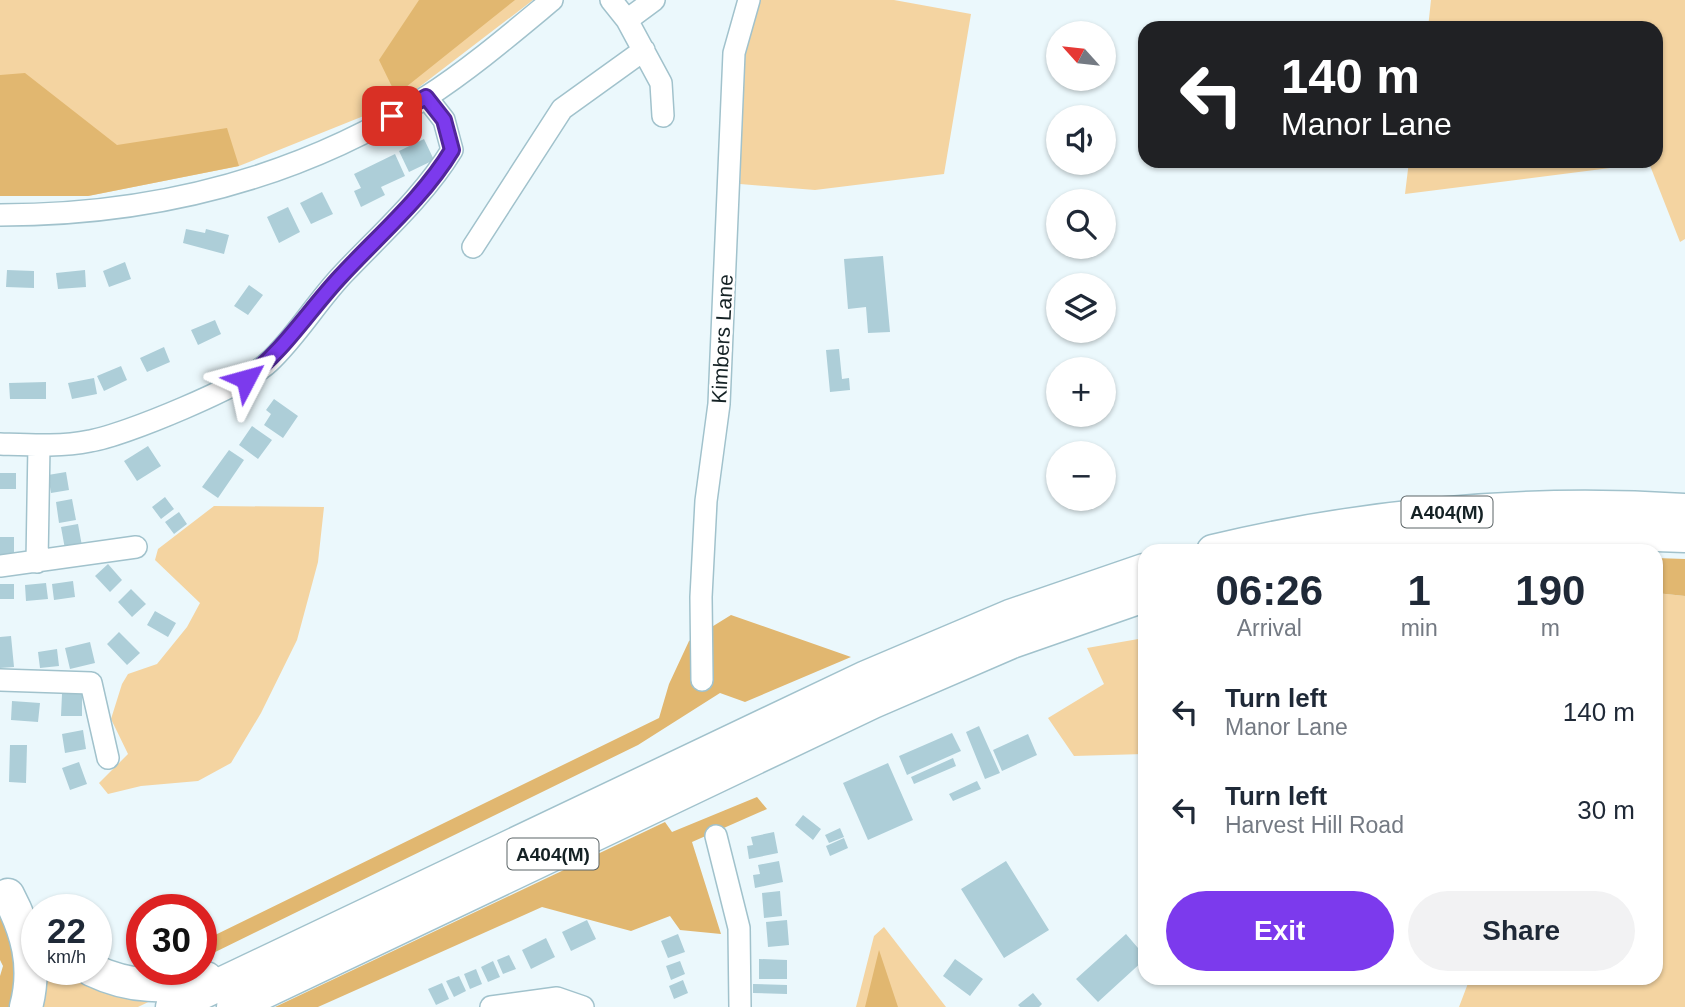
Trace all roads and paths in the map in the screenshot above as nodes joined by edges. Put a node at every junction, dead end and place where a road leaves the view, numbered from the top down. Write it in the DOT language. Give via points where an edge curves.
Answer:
graph roads {
  1 [pos="552,0"];
  2 [pos="611,0"];
  3 [pos="654,0"];
  4 [pos="748,0"];
  5 [pos="627,20"];
  6 [pos="644,50"];
  7 [pos="426,97"];
  8 [pos="663,116"];
  9 [pos="0,215"];
  10 [pos="473,247"];
  11 [pos="0,444"];
  12 [pos="39,445"];
  13 [pos="1685,510"];
  14 [pos="1685,536"];
  15 [pos="1246,544"];
  16 [pos="1396,544"];
  17 [pos="136,547"];
  18 [pos="37,562"];
  19 [pos="0,566"];
  20 [pos="1138,572"];
  21 [pos="1138,598"];
  22 [pos="0,680"];
  23 [pos="702,680"];
  24 [pos="108,758"];
  25 [pos="716,836"];
  26 [pos="4,890"];
  27 [pos="21,907"];
  28 [pos="282,954"];
  29 [pos="112,978"];
  30 [pos="26,1007"];
  31 [pos="172,1007"];
  32 [pos="233,1007"];
  33 [pos="491,1007"];
  34 [pos="583,1007"];
  35 [pos="740,1007"];
  1 -- 7 [label="street"];
  2 -- 5 [label="street"];
  3 -- 5 [label="street"];
  4 -- 23 [label="street, Kimbers Lane" via="734,53 719,404 704,537"];
  5 -- 6 [label="street"];
  6 -- 8 [label="street" via="661,83"];
  6 -- 10 [label="street" via="562,109"];
  7 -- 9 [label="street" via="341,143 266,175 204,193 89,212"];
  7 -- 12 [label="street" via="444,120 452,150 404,211 340,276 268,362 246,379 123,432 90,441"];
  11 -- 12 [label="street"];
  12 -- 18 [label="street"];
  13 -- 15 [label="highway, A404(M)" via="1584,506 1466,511 1312,530"];
  14 -- 16 [label="highway, A404(M)" via="1496,534"];
  17 -- 18 [label="street"];
  18 -- 19 [label="street"];
  20 -- 28 [label="highway, A404(M)" via="1010,616 866,677"];
  21 -- 32 [label="highway, A404(M)" via="1013,642 873,702"];
  22 -- 24 [label="street" via="91,683"];
  25 -- 35 [label="street" via="739,928"];
  26 -- 27 [label="highway"];
  26 -- 30 [label="highway" via="20,920 31,957"];
  28 -- 29 [label="highway, A404(M)" via="172,985"];
  28 -- 31 [label="highway, A404(M)"];
  33 -- 34 [label="street" via="557,998"];
}
